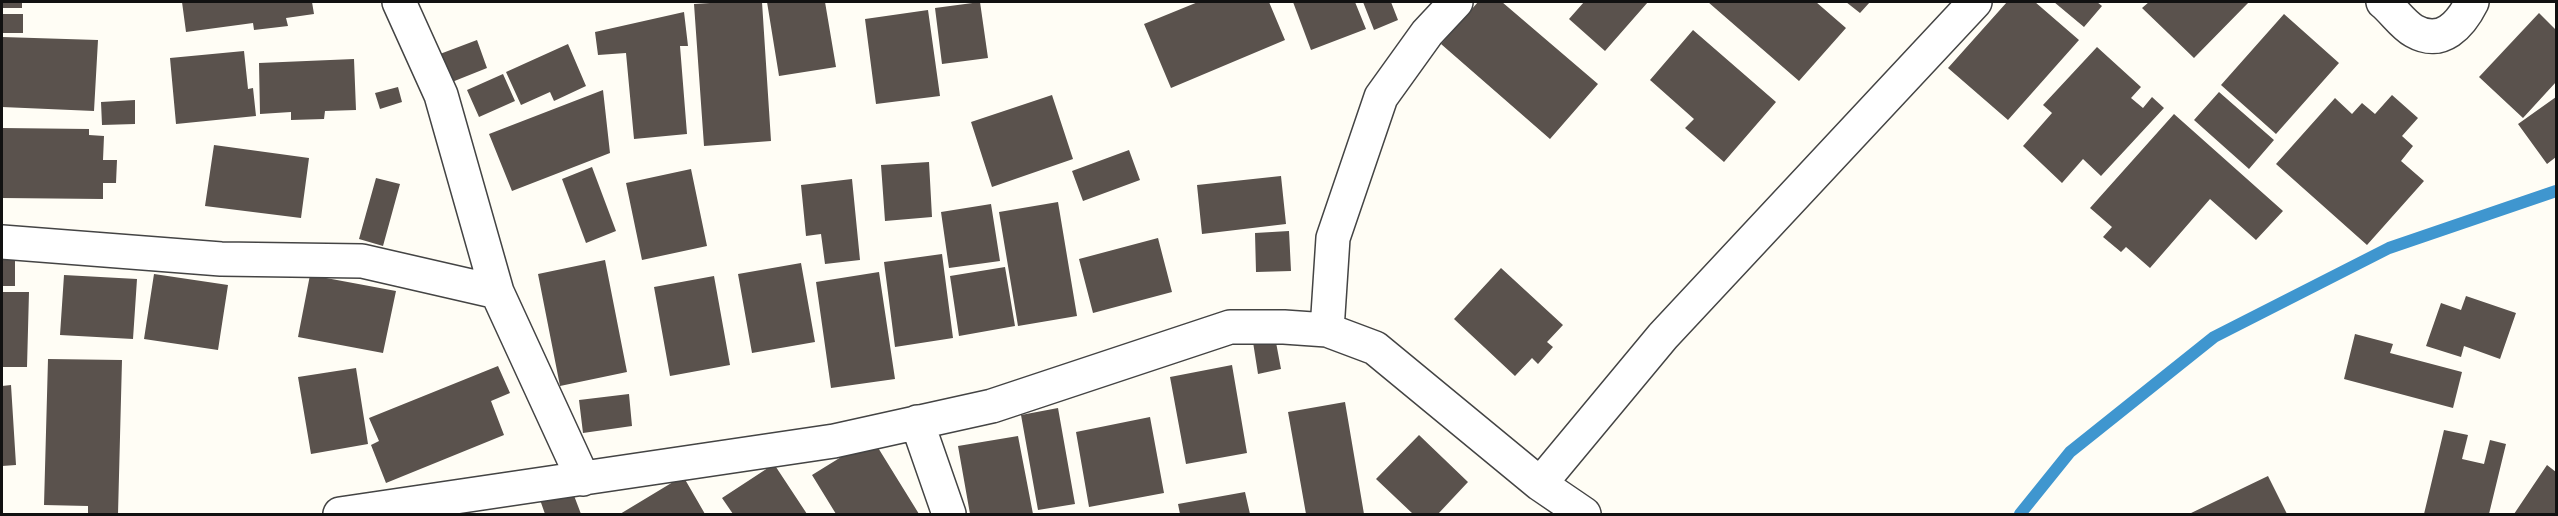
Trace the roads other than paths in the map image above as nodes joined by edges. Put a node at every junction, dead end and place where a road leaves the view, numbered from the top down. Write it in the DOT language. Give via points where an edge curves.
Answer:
graph roads {
  1 [pos="399,2"];
  2 [pos="1456,2"];
  3 [pos="1975,2"];
  4 [pos="2383,2"];
  5 [pos="2472,2"];
  6 [pos="2,242"];
  7 [pos="497,292"];
  8 [pos="1327,330"];
  9 [pos="917,422"];
  10 [pos="583,479"];
  11 [pos="1540,484"];
  12 [pos="509,502"];
  13 [pos="340,514"];
  14 [pos="950,514"];
  15 [pos="1584,514"];
  1 -- 7 [label="street" via="441,95"];
  2 -- 8 [label="street" via="1427,33 1381,97 1333,238"];
  3 -- 11 [label="street" via="1663,336"];
  4 -- 5 [label="street" via="2414,31 2433,37 2462,21"];
  6 -- 7 [label="street" via="221,260 362,261"];
  7 -- 10 [label="street"];
  8 -- 9 [label="street" via="1230,327 992,406"];
  8 -- 11 [label="street" via="1375,348"];
  9 -- 10 [label="street" via="834,441"];
  9 -- 14 [label="street"];
  10 -- 12 [label="street"];
  11 -- 15 [label="street"];
  12 -- 13 [label="street"];
}
